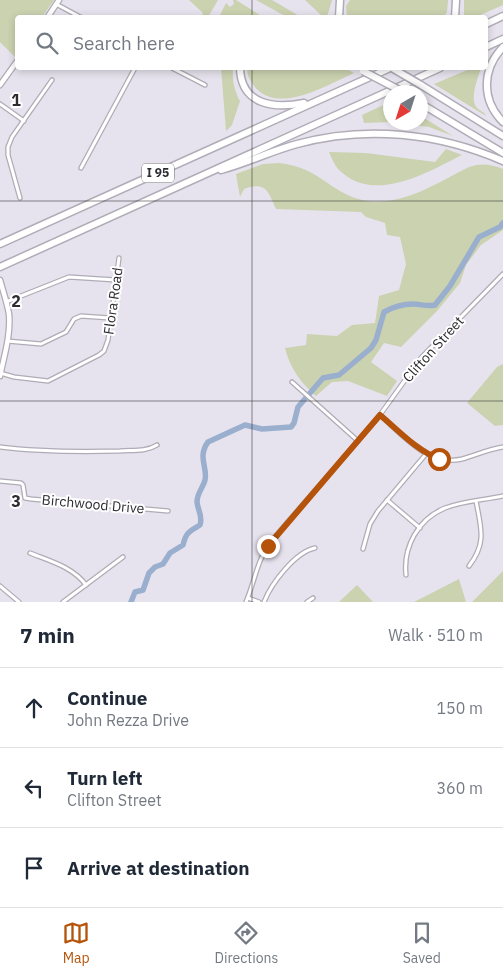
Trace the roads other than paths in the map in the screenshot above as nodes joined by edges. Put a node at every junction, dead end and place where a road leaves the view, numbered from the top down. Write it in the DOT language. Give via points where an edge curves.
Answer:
graph roads {
  1 [pos="340,0"];
  2 [pos="456,0"];
  3 [pos="57,2"];
  4 [pos="49,15"];
  5 [pos="77,15"];
  6 [pos="339,15"];
  7 [pos="455,15"];
  8 [pos="503,16"];
  9 [pos="488,23"];
  10 [pos="503,39"];
  11 [pos="488,46"];
  12 [pos="503,47"];
  13 [pos="15,64"];
  14 [pos="134,70"];
  15 [pos="176,70"];
  16 [pos="240,70"];
  17 [pos="362,70"];
  18 [pos="386,70"];
  19 [pos="395,70"];
  20 [pos="436,70"];
  21 [pos="52,80"];
  22 [pos="0,84"];
  23 [pos="205,85"];
  24 [pos="390,85"];
  25 [pos="315,101"];
  26 [pos="0,104"];
  27 [pos="428,108"];
  28 [pos="24,121"];
  29 [pos="503,122"];
  30 [pos="503,136"];
  31 [pos="503,153"];
  32 [pos="503,161"];
  33 [pos="81,168"];
  34 [pos="205,174"];
  35 [pos="20,198"];
  36 [pos="0,244"];
  37 [pos="120,258"];
  38 [pos="3,265"];
  39 [pos="503,274"];
  40 [pos="0,280"];
  41 [pos="116,280"];
  42 [pos="6,302"];
  43 [pos="110,318"];
  44 [pos="7,341"];
  45 [pos="0,374"];
  46 [pos="292,382"];
  47 [pos="380,415"];
  48 [pos="358,441"];
  49 [pos="157,444"];
  50 [pos="0,447"];
  51 [pos="503,447"];
  52 [pos="426,454"];
  53 [pos="0,481"];
  54 [pos="503,496"];
  55 [pos="387,500"];
  56 [pos="476,501"];
  57 [pos="168,511"];
  58 [pos="420,528"];
  59 [pos="315,548"];
  60 [pos="363,548"];
  61 [pos="30,553"];
  62 [pos="123,557"];
  63 [pos="469,566"];
  64 [pos="406,574"];
  65 [pos="86,585"];
  66 [pos="0,586"];
  67 [pos="313,598"];
  68 [pos="247,600"];
  69 [pos="19,602"];
  70 [pos="63,602"];
  71 [pos="259,602"];
  72 [pos="264,602"];
  73 [pos="307,602"];
  1 -- 6 [label="highway"];
  2 -- 7 [label="highway"];
  3 -- 4 [label="main road"];
  3 -- 5 [label="street"];
  8 -- 9 [label="highway"];
  10 -- 11 [label="highway"];
  12 -- 29 [label="highway" via="491,62 487,87 491,105"];
  13 -- 22 [label="main road"];
  14 -- 33 [label="street"];
  15 -- 23 [label="street"];
  16 -- 25 [label="highway" via="246,88 268,105"];
  17 -- 24 [label="highway, bridge"];
  18 -- 25 [label="highway, I 95"];
  19 -- 30 [label="highway, bridge"];
  20 -- 34 [label="highway, I 95"];
  21 -- 28 [label="street"];
  25 -- 36 [label="highway, I 95"];
  26 -- 28 [label="street"];
  27 -- 31 [label="highway"];
  28 -- 35 [label="street" via="8,147"];
  32 -- 34 [label="highway" via="463,146 428,138 358,134 299,144"];
  34 -- 38 [label="highway, I 95"];
  37 -- 41 [label="street, Flora Road"];
  39 -- 47 [label="street, Clifton Street" via="421,358"];
  40 -- 42 [label="main road"];
  41 -- 42 [label="street" via="68,277"];
  41 -- 43 [label="street, Flora Road"];
  42 -- 44 [label="main road" via="9,320"];
  43 -- 44 [label="street" via="81,316 74,319 66,332 41,344"];
  43 -- 45 [label="street, Flora Road" via="104,351 91,360 48,381"];
  44 -- 45 [label="main road"];
  46 -- 48 [label="street"];
  47 -- 48 [label="street, Clifton Street"];
  47 -- 52 [label="street"];
  48 -- 68 [label="street, Clifton Street" via="268,546"];
  49 -- 50 [label="street" via="150,449 70,453"];
  51 -- 52 [label="street" via="460,459 439,459"];
  52 -- 55 [label="street"];
  53 -- 57 [label="street, Birchwood Drive" via="21,483 26,498 30,499"];
  54 -- 56 [label="street"];
  55 -- 58 [label="street"];
  55 -- 60 [label="street" via="370,524"];
  56 -- 58 [label="street" via="442,509"];
  56 -- 63 [label="street" via="482,538 478,554"];
  58 -- 64 [label="street" via="406,554"];
  59 -- 72 [label="street" via="307,550 279,575"];
  61 -- 65 [label="street" via="74,573"];
  62 -- 65 [label="street"];
  65 -- 70 [label="street"];
  66 -- 69 [label="street"];
  67 -- 73 [label="street"];
  68 -- 71 [label="street"];
}
